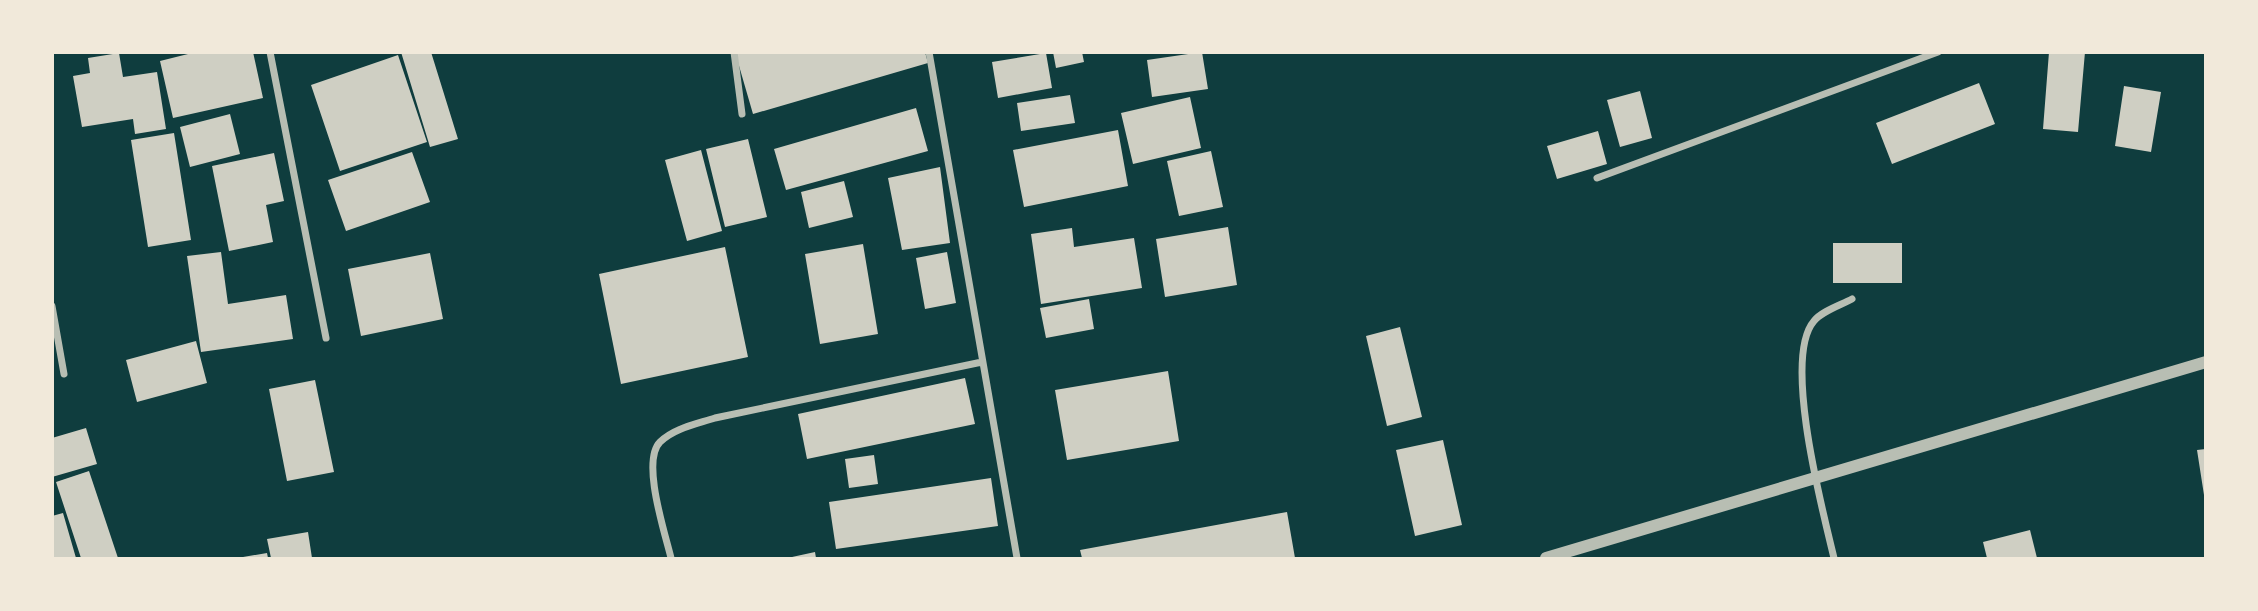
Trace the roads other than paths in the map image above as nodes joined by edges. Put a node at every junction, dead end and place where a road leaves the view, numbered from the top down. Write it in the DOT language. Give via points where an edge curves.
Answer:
graph roads {
  1 [pos="270,52"];
  2 [pos="734,52"];
  3 [pos="929,52"];
  4 [pos="1938,52"];
  5 [pos="742,114"];
  6 [pos="1597,178"];
  7 [pos="1852,299"];
  8 [pos="52,306"];
  9 [pos="326,338"];
  10 [pos="982,362"];
  11 [pos="2206,362"];
  12 [pos="64,374"];
  13 [pos="1814,478"];
  14 [pos="671,558"];
  15 [pos="1017,558"];
  16 [pos="1546,558"];
  17 [pos="1834,558"];
  1 -- 9 [label="street"];
  2 -- 5 [label="street"];
  3 -- 10 [label="street"];
  4 -- 6 [label="street"];
  7 -- 13 [label="street" via="1815,319 1804,338 1801,361"];
  8 -- 12 [label="street"];
  10 -- 14 [label="street" via="715,418 674,432 658,443 652,458"];
  10 -- 15 [label="street"];
  11 -- 13 [label="street"];
  13 -- 16 [label="street"];
  13 -- 17 [label="street"];
}
